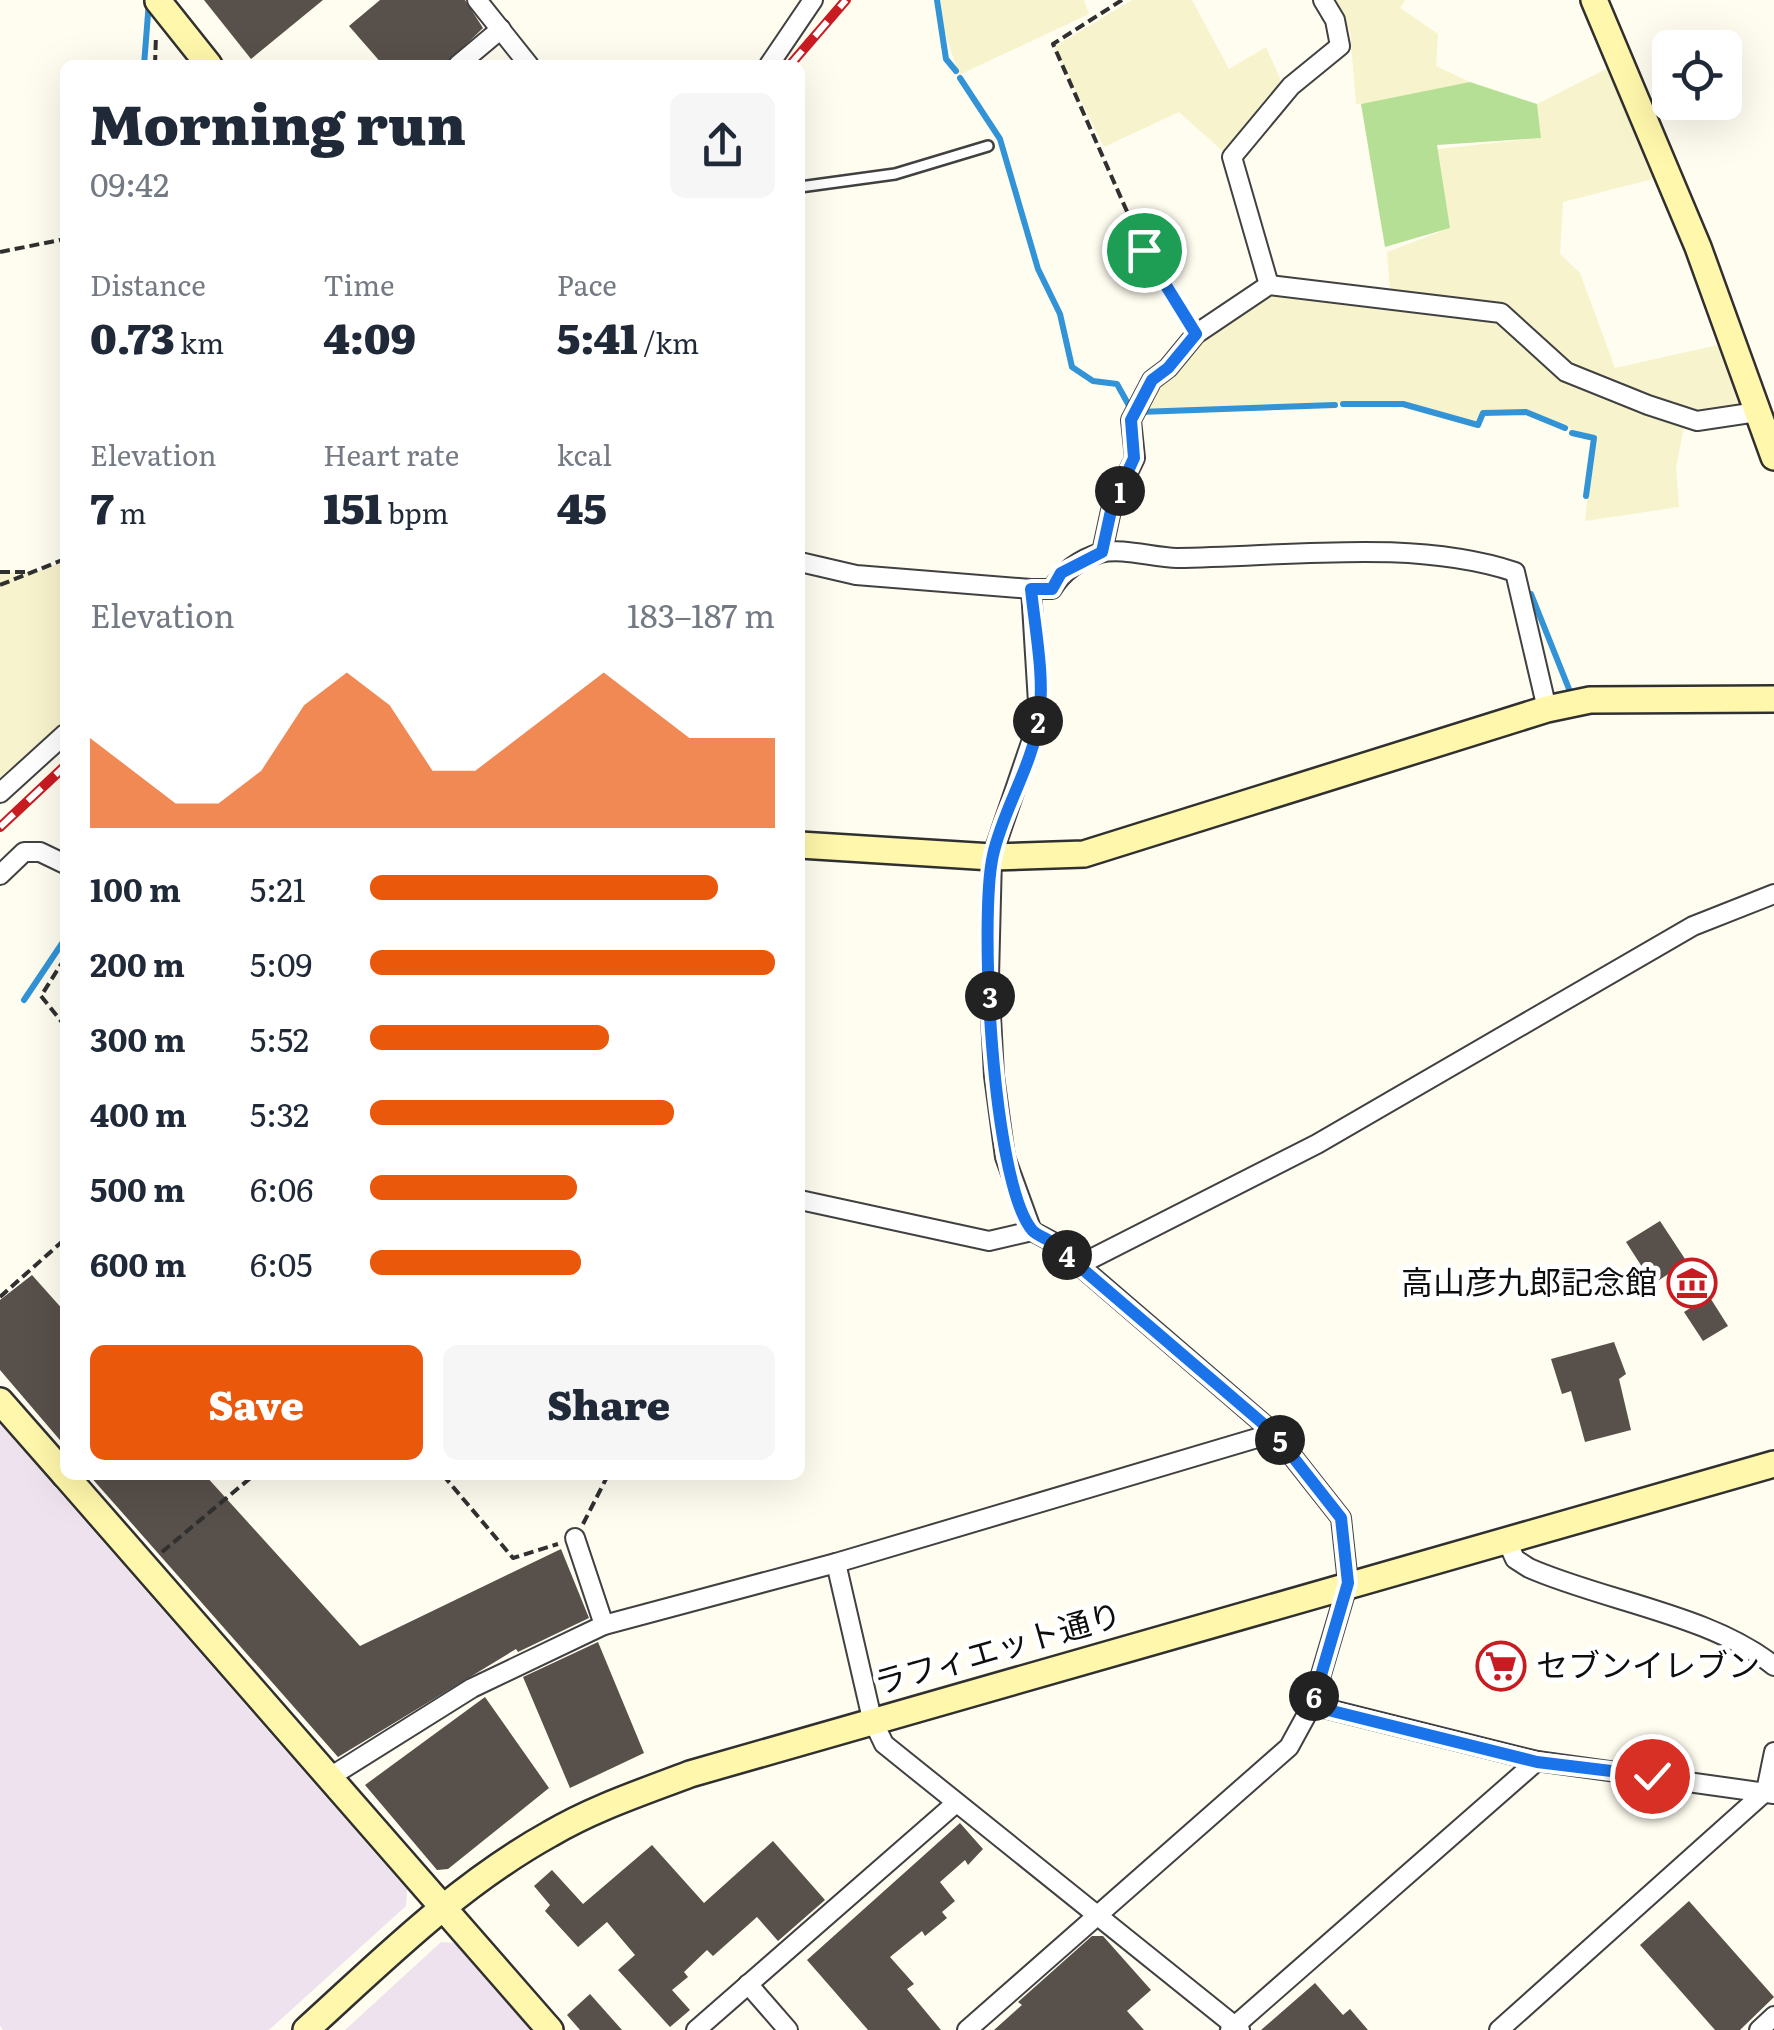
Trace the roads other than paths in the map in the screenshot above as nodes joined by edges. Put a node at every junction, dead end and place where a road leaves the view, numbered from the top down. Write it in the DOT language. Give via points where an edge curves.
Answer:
graph roads {
  1 [pos="158,0"];
  2 [pos="477,0"];
  3 [pos="813,0"];
  4 [pos="1323,0"];
  5 [pos="1594,0"];
  6 [pos="500,29"];
  7 [pos="205,60"];
  8 [pos="464,60"];
  9 [pos="526,60"];
  10 [pos="772,60"];
  11 [pos="988,146"];
  12 [pos="805,187"];
  13 [pos="1269,285"];
  14 [pos="1757,412"];
  15 [pos="1774,457"];
  16 [pos="1102,552"];
  17 [pos="805,563"];
  18 [pos="1031,589"];
  19 [pos="1774,699"];
  20 [pos="1548,709"];
  21 [pos="60,739"];
  22 [pos="0,793"];
  23 [pos="805,844"];
  24 [pos="992,857"];
  25 [pos="60,862"];
  26 [pos="0,874"];
  27 [pos="1774,894"];
  28 [pos="805,1201"];
  29 [pos="1032,1231"];
  30 [pos="1079,1265"];
  31 [pos="0,1402"];
  32 [pos="1274,1433"];
  33 [pos="1774,1464"];
  34 [pos="60,1469"];
  35 [pos="69,1480"];
  36 [pos="575,1538"];
  37 [pos="1506,1539"];
  38 [pos="836,1563"];
  39 [pos="1348,1583"];
  40 [pos="604,1625"];
  41 [pos="1774,1666"];
  42 [pos="1312,1706"];
  43 [pos="872,1719"];
  44 [pos="1774,1752"];
  45 [pos="1537,1762"];
  46 [pos="330,1778"];
  47 [pos="1770,1793"];
  48 [pos="956,1802"];
  49 [pos="444,1906"];
  50 [pos="1097,1916"];
  51 [pos="748,1984"];
  52 [pos="1774,2016"];
  53 [pos="1235,2029"];
  54 [pos="306,2030"];
  55 [pos="550,2030"];
  56 [pos="696,2030"];
  57 [pos="788,2030"];
  58 [pos="967,2030"];
  59 [pos="1499,2030"];
  60 [pos="1759,2030"];
  1 -- 7 [label="street"];
  2 -- 6 [label="street"];
  3 -- 10 [label="street"];
  4 -- 13 [label="street" via="1340,46 1291,86 1232,156"];
  5 -- 14 [label="street" via="1698,246"];
  6 -- 8 [label="street"];
  6 -- 9 [label="street"];
  11 -- 12 [label="lane" via="896,174"];
  13 -- 14 [label="street" via="1501,313 1566,372 1663,410 1698,421"];
  13 -- 16 [label="street" via="1196,334 1152,380 1131,420 1134,458 1112,506"];
  14 -- 15 [label="street"];
  16 -- 18 [label="street" via="1061,573 1052,589"];
  16 -- 20 [label="street" via="1173,558 1349,552 1484,562 1515,572"];
  17 -- 18 [label="street" via="856,575"];
  18 -- 24 [label="street" via="1039,719"];
  19 -- 20 [label="street" via="1590,700"];
  20 -- 24 [label="street" via="1084,854"];
  21 -- 22 [label="street"];
  23 -- 24 [label="street"];
  24 -- 29 [label="street" via="994,1076 1005,1156"];
  25 -- 26 [label="street" via="24,852"];
  27 -- 30 [label="street" via="1693,926 1317,1144"];
  28 -- 29 [label="street" via="989,1240"];
  29 -- 30 [label="street"];
  30 -- 32 [label="street"];
  31 -- 34 [label="street"];
  32 -- 38 [label="street"];
  32 -- 39 [label="street" via="1341,1518"];
  33 -- 37 [label="street, ラフィエット通り"];
  35 -- 46 [label="street"];
  36 -- 40 [label="street"];
  37 -- 39 [label="street, ラフィエット通り"];
  37 -- 41 [label="street" via="1515,1559 1529,1568 1669,1615"];
  38 -- 40 [label="street"];
  38 -- 43 [label="street"];
  39 -- 42 [label="street"];
  39 -- 43 [label="street, ラフィエット通り"];
  40 -- 46 [label="street" via="472,1688"];
  42 -- 45 [label="street"];
  42 -- 50 [label="street" via="1289,1747"];
  43 -- 48 [label="street" via="884,1744"];
  43 -- 49 [label="street, ラフィエット通り" via="593,1811"];
  44 -- 47 [label="street"];
  45 -- 47 [label="street"];
  45 -- 53 [label="street"];
  46 -- 49 [label="street"];
  47 -- 59 [label="street"];
  48 -- 50 [label="street"];
  48 -- 51 [label="street"];
  49 -- 54 [label="street, ラフィエット通り"];
  49 -- 55 [label="street"];
  50 -- 53 [label="street"];
  50 -- 58 [label="street"];
  51 -- 56 [label="street"];
  51 -- 57 [label="street"];
  52 -- 60 [label="street"];
}
